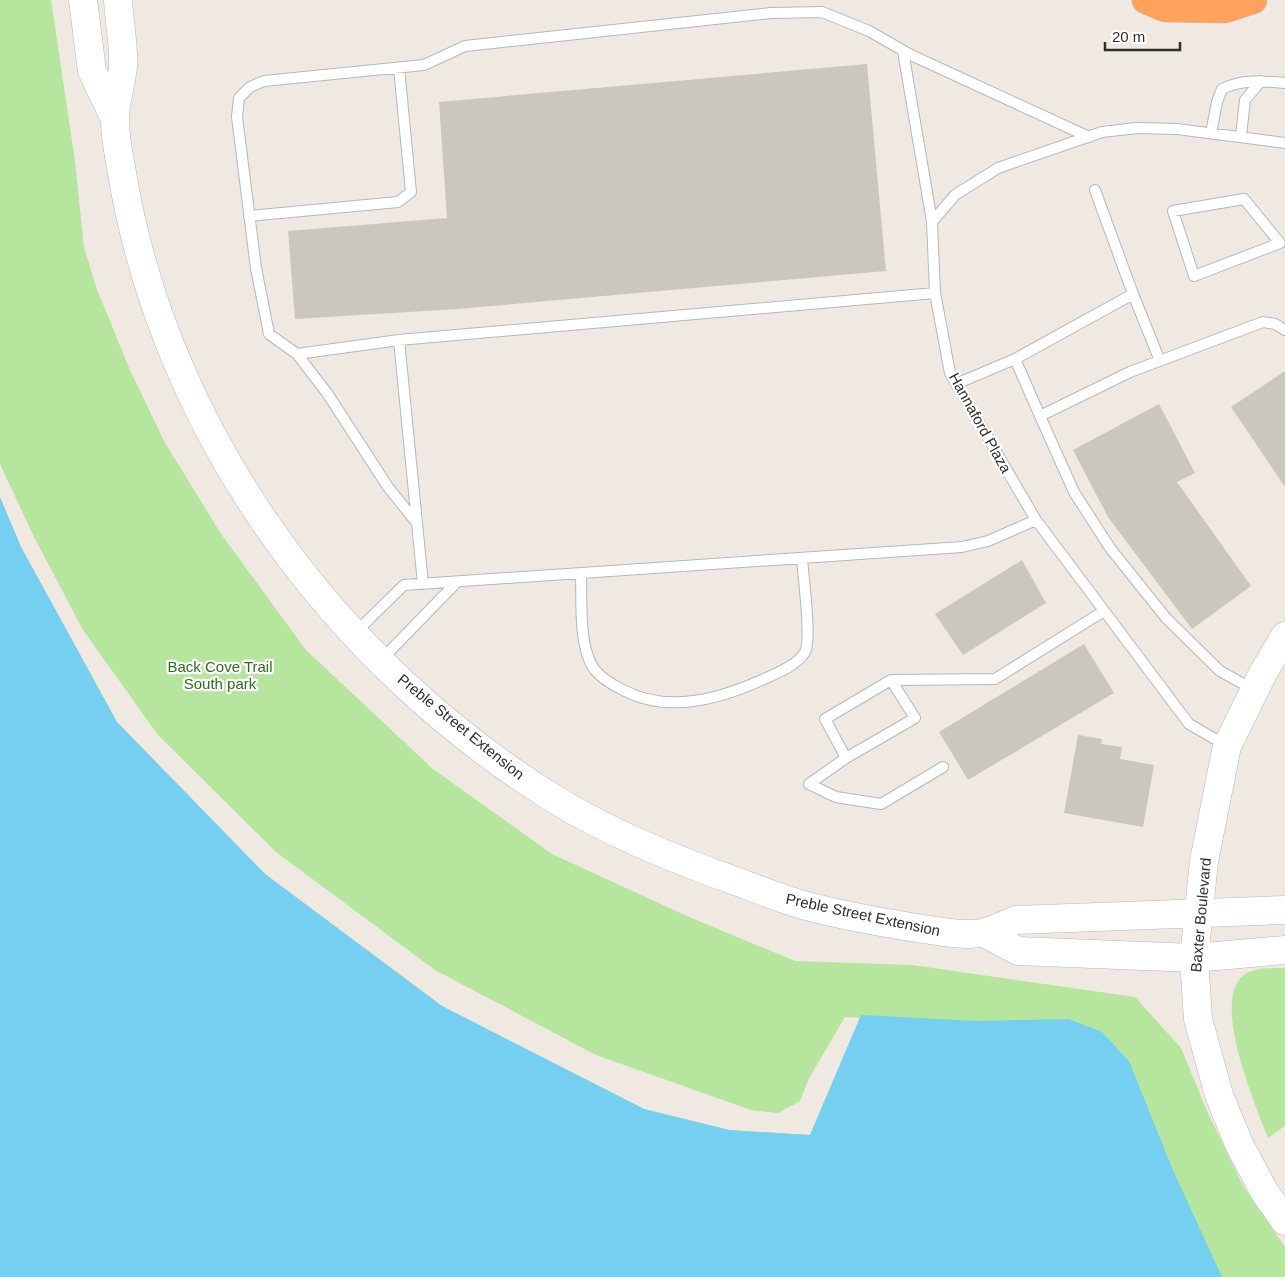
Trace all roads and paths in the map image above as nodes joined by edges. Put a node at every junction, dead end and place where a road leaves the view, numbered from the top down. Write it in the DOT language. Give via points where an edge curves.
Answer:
graph roads {
  1 [pos="83,0"];
  2 [pos="118,0"];
  3 [pos="1146,0"];
  4 [pos="1252,0"];
  5 [pos="904,51"];
  6 [pos="399,68"];
  7 [pos="1261,81"];
  8 [pos="1285,83"];
  9 [pos="114,117"];
  10 [pos="1211,133"];
  11 [pos="1089,136"];
  12 [pos="1241,136"];
  13 [pos="1285,143"];
  14 [pos="1095,190"];
  15 [pos="249,216"];
  16 [pos="932,222"];
  17 [pos="1283,244"];
  18 [pos="936,293"];
  19 [pos="1133,294"];
  20 [pos="1285,330"];
  21 [pos="399,340"];
  22 [pos="297,354"];
  23 [pos="1016,359"];
  24 [pos="1160,361"];
  25 [pos="956,384"];
  26 [pos="1040,416"];
  27 [pos="1036,520"];
  28 [pos="416,522"];
  29 [pos="802,558"];
  30 [pos="581,574"];
  31 [pos="456,583"];
  32 [pos="423,584"];
  33 [pos="1104,610"];
  34 [pos="354,633"];
  35 [pos="1285,636"];
  36 [pos="381,661"];
  37 [pos="891,680"];
  38 [pos="1255,691"];
  39 [pos="1227,746"];
  40 [pos="846,758"];
  41 [pos="943,767"];
  42 [pos="1285,910"];
  43 [pos="1198,912"];
  44 [pos="984,933"];
  45 [pos="1285,950"];
  46 [pos="1194,958"];
  47 [pos="1285,1221"];
  1 -- 9 [label="main road, Preble Street Extension" via="92,71"];
  2 -- 9 [label="main road, Preble Street Extension" via="123,64"];
  3 -- 4 [label="highway" via="1166,8 1225,9"];
  5 -- 6 [label="lane" via="870,31 822,12 771,13 465,46 424,66"];
  5 -- 11 [label="lane"];
  5 -- 16 [label="lane, Hannaford Plaza"];
  6 -- 15 [label="lane" via="264,82 250,87 238,98 237,117"];
  6 -- 15 [label="lane" via="411,192 398,202"];
  7 -- 8 [label="lane"];
  7 -- 10 [label="lane" via="1234,83 1222,89"];
  7 -- 12 [label="lane" via="1245,100"];
  9 -- 34 [label="main road, Preble Street Extension" via="126,193 148,284 160,325 199,410 264,522 324,601"];
  10 -- 11 [label="lane" via="1137,128"];
  10 -- 12 [label="lane"];
  11 -- 16 [label="lane" via="998,168 955,195"];
  12 -- 13 [label="lane"];
  14 -- 19 [label="lane"];
  15 -- 22 [label="lane" via="269,334"];
  16 -- 18 [label="lane, Hannaford Plaza"];
  17 -- 17 [label="lane" via="1194,276 1173,211 1244,199"];
  18 -- 21 [label="lane"];
  18 -- 25 [label="lane, Hannaford Plaza" via="950,373"];
  19 -- 23 [label="lane"];
  19 -- 24 [label="lane"];
  20 -- 24 [label="lane" via="1263,322"];
  21 -- 22 [label="lane"];
  21 -- 28 [label="lane"];
  22 -- 28 [label="lane" via="327,393 388,487"];
  23 -- 25 [label="lane"];
  23 -- 26 [label="lane"];
  24 -- 26 [label="lane"];
  25 -- 27 [label="lane, Hannaford Plaza"];
  26 -- 38 [label="lane" via="1074,492 1110,548 1166,618 1220,671"];
  27 -- 29 [label="lane" via="988,541 962,547"];
  27 -- 33 [label="lane, Hannaford Plaza"];
  28 -- 32 [label="lane"];
  29 -- 30 [label="lane"];
  29 -- 30 [label="lane" via="806,651 798,661 773,675 723,696 696,701 654,701 610,683 594,670 583,632"];
  30 -- 31 [label="lane"];
  31 -- 32 [label="lane"];
  31 -- 36 [label="lane"];
  32 -- 34 [label="lane" via="404,585"];
  33 -- 37 [label="lane" via="995,679"];
  33 -- 39 [label="lane, Hannaford Plaza" via="1189,724"];
  34 -- 36 [label="main road, Preble Street Extension"];
  35 -- 38 [label="main road, Baxter Boulevard"];
  36 -- 44 [label="main road, Preble Street Extension" via="425,702 494,757 557,800 608,829 695,867 802,905 948,933"];
  37 -- 40 [label="lane" via="825,719"];
  37 -- 40 [label="lane" via="915,718"];
  38 -- 39 [label="main road, Baxter Boulevard"];
  39 -- 43 [label="main road, Baxter Boulevard"];
  40 -- 41 [label="lane" via="810,784 836,797 881,804"];
  42 -- 43 [label="main road, Preble Street Extension"];
  43 -- 44 [label="main road, Preble Street Extension" via="1016,920"];
  43 -- 46 [label="main road, Baxter Boulevard"];
  44 -- 46 [label="main road, Preble Street Extension" via="1018,951"];
  45 -- 46 [label="main road, Preble Street Extension"];
  46 -- 47 [label="main road, Baxter Boulevard" via="1198,1020 1219,1095 1239,1144 1264,1191"];
}
